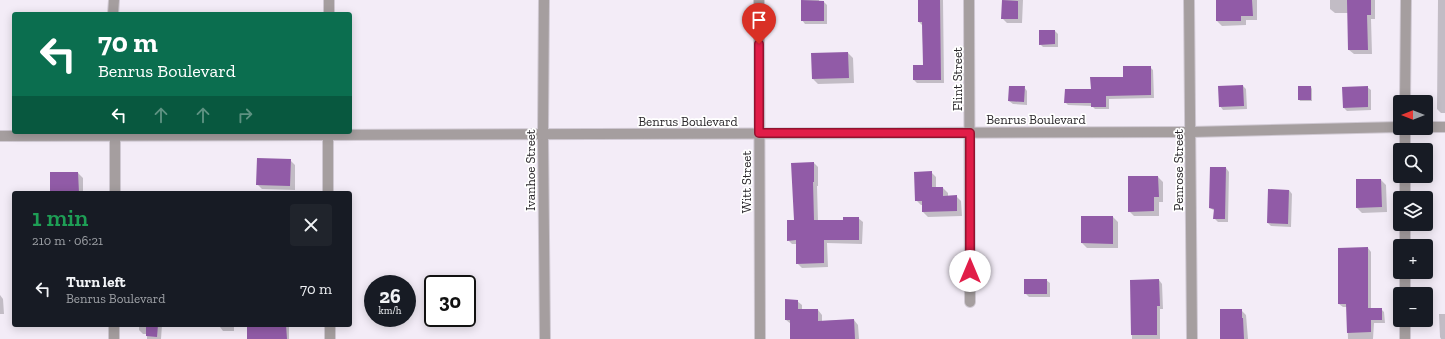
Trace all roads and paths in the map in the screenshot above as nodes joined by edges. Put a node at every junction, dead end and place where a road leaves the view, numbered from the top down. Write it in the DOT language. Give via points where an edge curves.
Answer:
graph roads {
  1 [pos="114,0"];
  2 [pos="328,0"];
  3 [pos="544,0"];
  4 [pos="759,0"];
  5 [pos="969,0"];
  6 [pos="1189,0"];
  7 [pos="1406,0"];
  8 [pos="114,12"];
  9 [pos="328,12"];
  10 [pos="1405,95"];
  11 [pos="1393,127"];
  12 [pos="1433,127"];
  13 [pos="1445,127"];
  14 [pos="1191,132"];
  15 [pos="759,133"];
  16 [pos="970,133"];
  17 [pos="116,134"];
  18 [pos="328,134"];
  19 [pos="543,134"];
  20 [pos="0,136"];
  21 [pos="115,191"];
  22 [pos="328,191"];
  23 [pos="970,302"];
  24 [pos="114,327"];
  25 [pos="330,327"];
  26 [pos="1405,327"];
  27 [pos="114,339"];
  28 [pos="330,339"];
  29 [pos="545,339"];
  30 [pos="760,339"];
  31 [pos="1192,339"];
  32 [pos="1405,339"];
  1 -- 8 [label="street"];
  2 -- 9 [label="street"];
  3 -- 19 [label="street, Ivanhoe Street"];
  4 -- 15 [label="street, Witt Street"];
  5 -- 16 [label="street, Flint Street"];
  6 -- 14 [label="street, Penrose Street"];
  7 -- 10 [label="street"];
  11 -- 14 [label="street, Benrus Boulevard"];
  12 -- 13 [label="street"];
  14 -- 16 [label="street, Benrus Boulevard"];
  14 -- 31 [label="street, Penrose Street"];
  15 -- 16 [label="street, Benrus Boulevard"];
  15 -- 19 [label="street, Benrus Boulevard"];
  15 -- 30 [label="street, Witt Street"];
  16 -- 23 [label="street, Flint Street"];
  17 -- 18 [label="street, Benrus Boulevard"];
  17 -- 20 [label="street, Benrus Boulevard"];
  17 -- 21 [label="street"];
  18 -- 19 [label="street, Benrus Boulevard"];
  18 -- 22 [label="street"];
  19 -- 29 [label="street, Ivanhoe Street"];
  24 -- 27 [label="street"];
  25 -- 28 [label="street"];
  26 -- 32 [label="street"];
}
